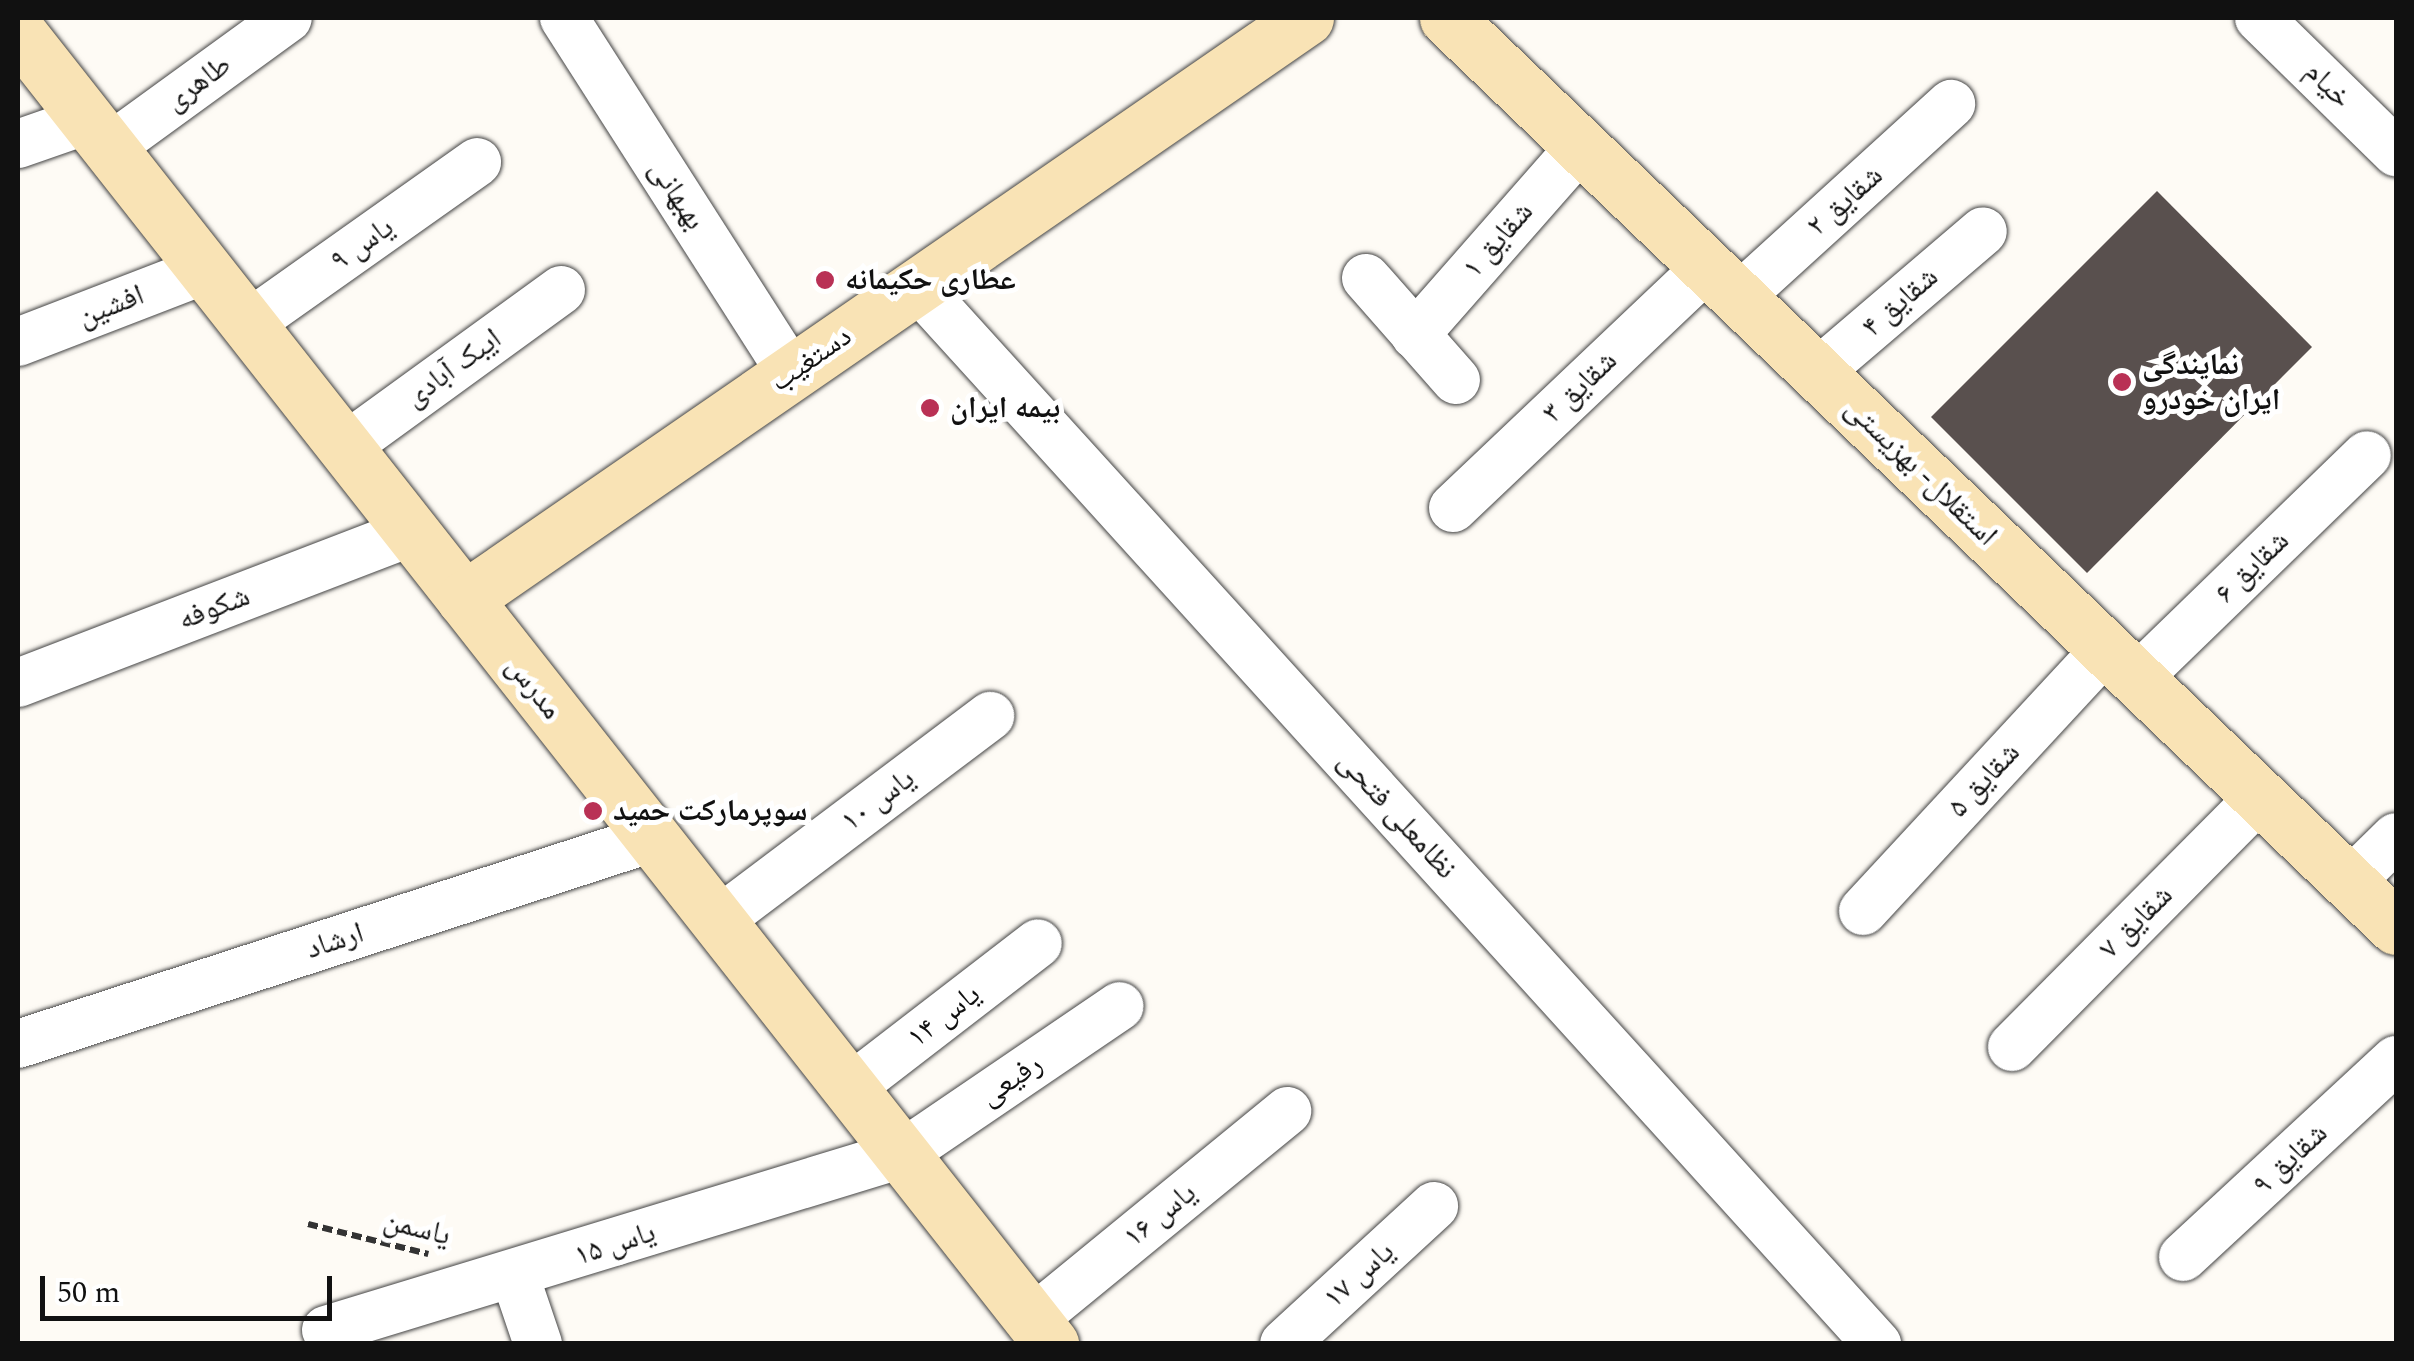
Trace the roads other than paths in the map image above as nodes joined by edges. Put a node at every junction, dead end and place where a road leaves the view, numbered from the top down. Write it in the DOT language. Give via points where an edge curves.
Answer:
graph roads {
  1 [pos="288,18"];
  2 [pos="564,18"];
  3 [pos="1306,18"];
  4 [pos="1446,18"];
  5 [pos="2259,18"];
  6 [pos="18,32"];
  7 [pos="1951,104"];
  8 [pos="98,134"];
  9 [pos="18,144"];
  10 [pos="1581,146"];
  11 [pos="2396,152"];
  12 [pos="477,162"];
  13 [pos="1983,231"];
  14 [pos="205,270"];
  15 [pos="1366,278"];
  16 [pos="1723,282"];
  17 [pos="917,286"];
  18 [pos="561,290"];
  19 [pos="247,325"];
  20 [pos="1415,335"];
  21 [pos="18,342"];
  22 [pos="791,373"];
  23 [pos="1817,373"];
  24 [pos="1456,380"];
  25 [pos="345,447"];
  26 [pos="2367,456"];
  27 [pos="1453,508"];
  28 [pos="411,532"];
  29 [pos="464,598"];
  30 [pos="2121,663"];
  31 [pos="18,682"];
  32 [pos="990,716"];
  33 [pos="2260,797"];
  34 [pos="2396,837"];
  35 [pos="652,838"];
  36 [pos="2350,882"];
  37 [pos="1862,911"];
  38 [pos="718,920"];
  39 [pos="2396,927"];
  40 [pos="1038,944"];
  41 [pos="1120,1006"];
  42 [pos="18,1044"];
  43 [pos="2012,1048"];
  44 [pos="2396,1060"];
  45 [pos="850,1088"];
  46 [pos="1288,1111"];
  47 [pos="902,1154"];
  48 [pos="1434,1206"];
  49 [pos="2183,1257"];
  50 [pos="515,1276"];
  51 [pos="326,1330"];
  52 [pos="1041,1332"];
  53 [pos="538,1344"];
  54 [pos="1284,1344"];
  55 [pos="1876,1344"];
  1 -- 8 [label="street, طاهری"];
  2 -- 22 [label="street, بهبهانی"];
  3 -- 17 [label="street, دستغیب"];
  4 -- 10 [label="street, استقلال- بهزیستی"];
  5 -- 11 [label="street, خیام"];
  6 -- 8 [label="street, مدرس"];
  7 -- 16 [label="street, شقایق ۲"];
  8 -- 9 [label="street, طاهری"];
  8 -- 14 [label="street, مدرس"];
  10 -- 16 [label="street, استقلال- بهزیستی"];
  10 -- 20 [label="street, شقایق ۱"];
  12 -- 19 [label="street, یاس ۹"];
  13 -- 23 [label="street, شقایق ۴"];
  14 -- 19 [label="street, مدرس"];
  14 -- 21 [label="street, افشین"];
  15 -- 20 [label="street"];
  16 -- 23 [label="street, استقلال- بهزیستی"];
  16 -- 27 [label="street, شقایق ۳"];
  17 -- 22 [label="street, دستغیب"];
  17 -- 55 [label="street, نظامعلی فتحی"];
  18 -- 25 [label="street, ایبک آبادی"];
  19 -- 25 [label="street, مدرس"];
  20 -- 24 [label="street"];
  22 -- 29 [label="street, دستغیب"];
  23 -- 30 [label="street, استقلال- بهزیستی"];
  25 -- 28 [label="street, مدرس"];
  26 -- 30 [label="street, شقایق ۶"];
  28 -- 29 [label="street, مدرس"];
  28 -- 31 [label="street, شکوفه"];
  29 -- 35 [label="street, مدرس"];
  30 -- 33 [label="street, استقلال- بهزیستی"];
  30 -- 37 [label="street, شقایق ۵"];
  32 -- 38 [label="street, یاس ۱۰"];
  33 -- 36 [label="street, استقلال- بهزیستی"];
  33 -- 43 [label="street, شقایق ۷"];
  34 -- 36 [label="street"];
  35 -- 38 [label="street, مدرس"];
  35 -- 42 [label="street, ارشاد"];
  36 -- 39 [label="street, استقلال- بهزیستی"];
  38 -- 45 [label="street, مدرس"];
  40 -- 45 [label="street, یاس ۱۴"];
  41 -- 47 [label="street, رفیعی"];
  44 -- 49 [label="street, شقایق ۹"];
  45 -- 47 [label="street, مدرس"];
  46 -- 52 [label="street, یاس ۱۶"];
  47 -- 50 [label="street, یاس ۱۵"];
  47 -- 52 [label="street, مدرس"];
  48 -- 54 [label="street, یاس ۱۷"];
  50 -- 51 [label="street, یاس ۱۵"];
  50 -- 53 [label="street"];
}
